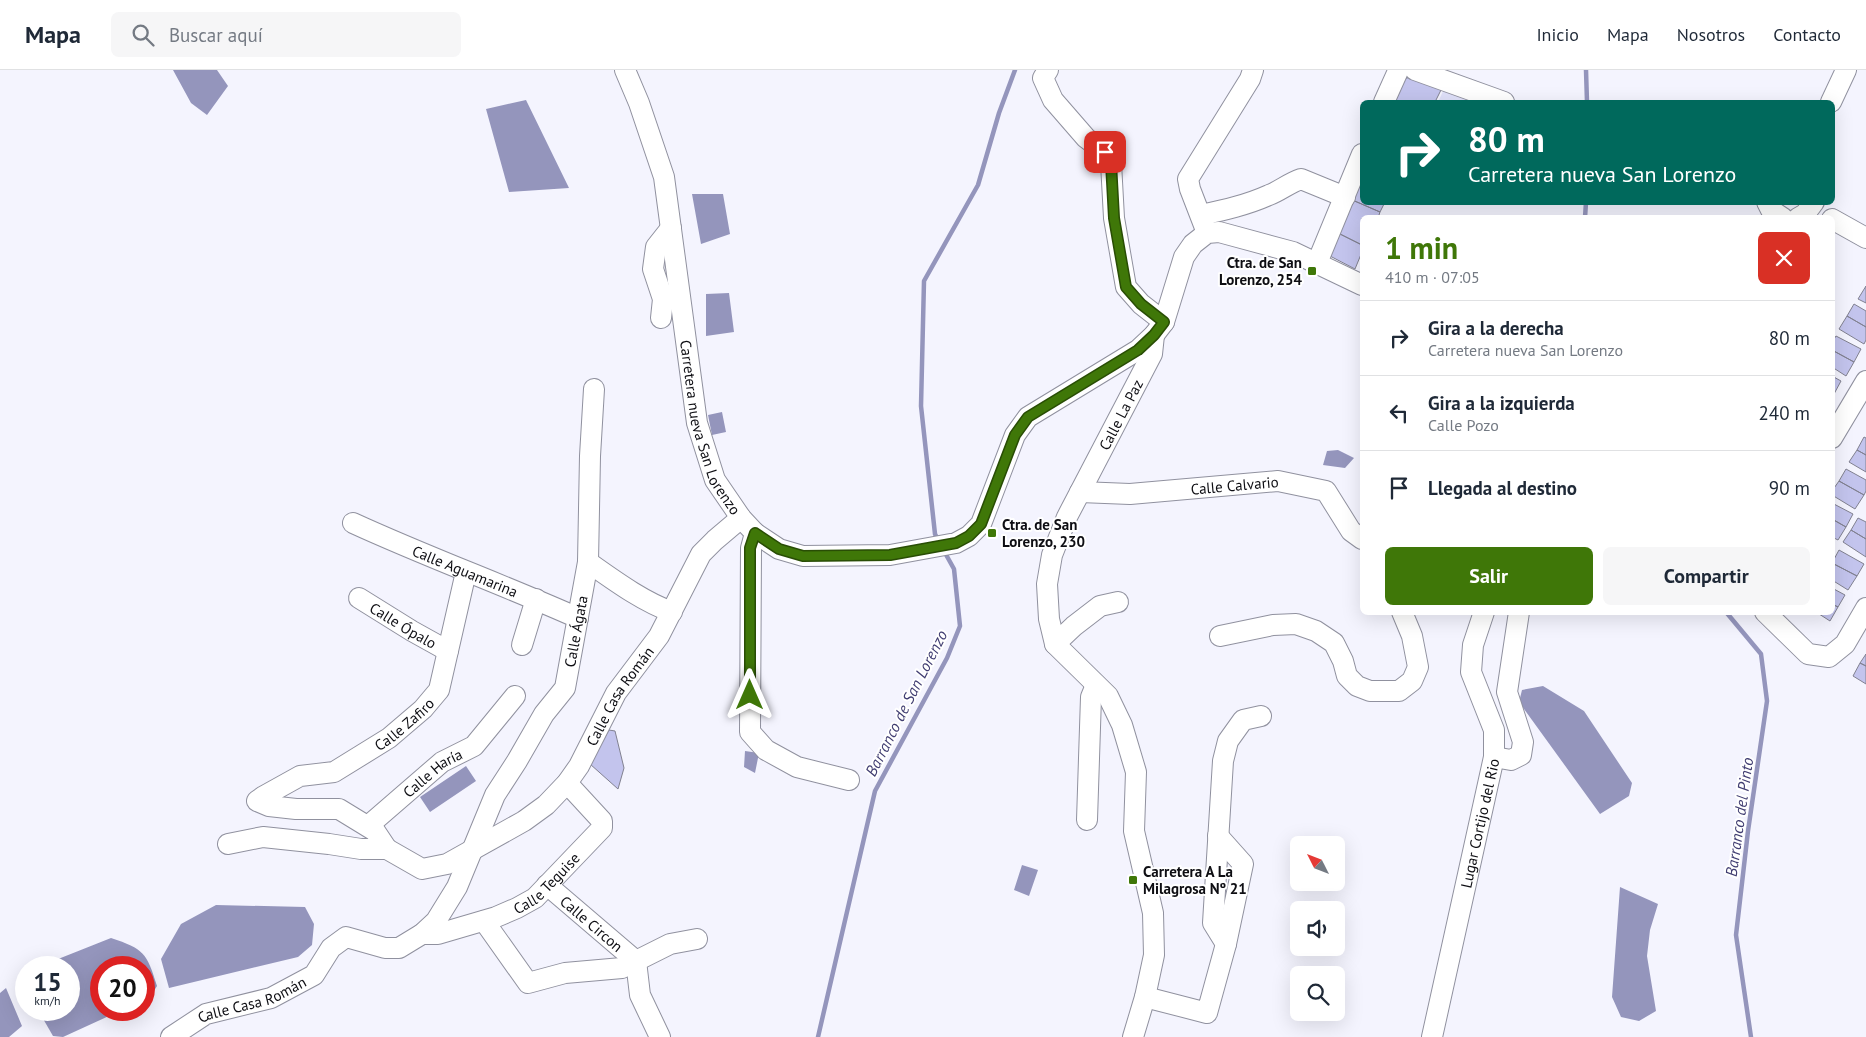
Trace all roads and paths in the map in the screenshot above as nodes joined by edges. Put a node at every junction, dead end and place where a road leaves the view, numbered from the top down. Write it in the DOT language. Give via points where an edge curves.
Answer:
graph roads {
  1 [pos="625,70"];
  2 [pos="1048,70"];
  3 [pos="1253,70"];
  4 [pos="1401,70"];
  5 [pos="1846,70"];
  6 [pos="1385,100"];
  7 [pos="1498,100"];
  8 [pos="1832,100"];
  9 [pos="1360,159"];
  10 [pos="1344,197"];
  11 [pos="1768,205"];
  12 [pos="1808,209"];
  13 [pos="1778,215"];
  14 [pos="1823,215"];
  15 [pos="1835,220"];
  16 [pos="1204,224"];
  17 [pos="671,228"];
  18 [pos="1866,238"];
  19 [pos="1317,264"];
  20 [pos="1360,284"];
  21 [pos="661,318"];
  22 [pos="1159,328"];
  23 [pos="1866,381"];
  24 [pos="594,388"];
  25 [pos="1835,433"];
  26 [pos="1080,492"];
  27 [pos="741,518"];
  28 [pos="353,523"];
  29 [pos="755,533"];
  30 [pos="1360,538"];
  31 [pos="588,562"];
  32 [pos="466,572"];
  33 [pos="359,598"];
  34 [pos="536,599"];
  35 [pos="1118,602"];
  36 [pos="1866,608"];
  37 [pos="672,612"];
  38 [pos="1403,615"];
  39 [pos="1483,615"];
  40 [pos="1519,615"];
  41 [pos="1768,615"];
  42 [pos="578,618"];
  43 [pos="1220,636"];
  44 [pos="1055,644"];
  45 [pos="522,645"];
  46 [pos="448,651"];
  47 [pos="1096,685"];
  48 [pos="515,696"];
  49 [pos="1261,716"];
  50 [pos="1494,757"];
  51 [pos="848,780"];
  52 [pos="567,783"];
  53 [pos="1087,820"];
  54 [pos="368,826"];
  55 [pos="1218,836"];
  56 [pos="228,844"];
  57 [pos="388,849"];
  58 [pos="473,850"];
  59 [pos="547,886"];
  60 [pos="484,921"];
  61 [pos="422,934"];
  62 [pos="697,939"];
  63 [pos="1226,944"];
  64 [pos="636,961"];
  65 [pos="1145,997"];
  66 [pos="171,1037"];
  67 [pos="660,1037"];
  68 [pos="1133,1037"];
  69 [pos="1432,1037"];
  1 -- 17 [label="street, Carretera nueva San Lorenzo" via="640,103 664,177"];
  2 -- 22 [label="street" via="1043,78 1054,100 1086,138 1105,152 1111,163 1114,218 1126,287"];
  3 -- 16 [label="street" via="1188,180"];
  4 -- 6 [label="street"];
  4 -- 7 [label="street"];
  5 -- 8 [label="street"];
  9 -- 10 [label="street"];
  10 -- 16 [label="street" via="1301,179 1271,195 1229,209"];
  10 -- 19 [label="street"];
  11 -- 13 [label="street"];
  12 -- 14 [label="street"];
  15 -- 18 [label="street"];
  16 -- 19 [label="street" via="1219,232 1293,252"];
  16 -- 22 [label="street" via="1184,257"];
  17 -- 21 [label="street" via="656,247 653,269 663,299"];
  17 -- 27 [label="street, Carretera nueva San Lorenzo" via="697,423 715,480"];
  19 -- 20 [label="street"];
  22 -- 26 [label="street, Calle La Paz" via="1152,354"];
  22 -- 29 [label="street, Carretera nueva San Lorenzo" via="1138,350 1028,417 1015,435 981,524 956,543 890,555 803,556 779,549"];
  23 -- 25 [label="street"];
  24 -- 31 [label="street, Calle Ágata"];
  26 -- 30 [label="street, Calle Calvario" via="1130,494 1278,480 1326,492 1351,531"];
  26 -- 44 [label="street, Calle La Paz" via="1052,555 1047,584 1049,619"];
  27 -- 29 [label="street, Carretera nueva San Lorenzo"];
  27 -- 37 [label="street, Calle Casa Román" via="701,554"];
  28 -- 32 [label="street, Calle Aguamarina"];
  29 -- 51 [label="street" via="750,548 750,732 766,750 797,767"];
  31 -- 37 [label="street" via="612,580"];
  31 -- 42 [label="street, Calle Ágata"];
  32 -- 34 [label="street, Calle Aguamarina"];
  32 -- 46 [label="street, Calle Zafiro"];
  33 -- 46 [label="street, Calle Ópalo"];
  34 -- 42 [label="street, Calle Aguamarina"];
  34 -- 45 [label="street"];
  35 -- 44 [label="street" via="1100,606"];
  36 -- 41 [label="street" via="1845,644 1830,657 1808,654"];
  37 -- 52 [label="street, Calle Casa Román" via="659,636 616,693"];
  38 -- 43 [label="street" via="1412,636 1418,667 1412,681 1400,691 1370,691 1357,686 1347,676 1334,643 1316,631 1296,624 1273,625"];
  39 -- 50 [label="street, Lugar Cortijo del Rio" via="1473,645 1471,672 1494,730"];
  40 -- 50 [label="street" via="1508,692 1524,742 1521,755 1511,760"];
  42 -- 58 [label="street, Calle Ágata" via="565,688 544,714 495,795"];
  44 -- 47 [label="street"];
  46 -- 54 [label="street, Calle Zafiro" via="439,690 423,710 389,738 334,772 300,776 257,801 296,809 339,809"];
  47 -- 53 [label="street" via="1090,697"];
  47 -- 65 [label="street" via="1108,696 1122,725 1136,772 1134,832 1153,913 1154,955"];
  48 -- 54 [label="street, Calle Haría" via="474,746 442,762"];
  49 -- 55 [label="street" via="1244,720 1228,741 1223,761"];
  50 -- 69 [label="street, Lugar Cortijo del Rio"];
  52 -- 58 [label="street, Calle Casa Román" via="546,805 524,821"];
  52 -- 59 [label="street, Calle Teguise" via="602,820 602,828"];
  54 -- 57 [label="street"];
  55 -- 63 [label="street" via="1213,922"];
  55 -- 63 [label="street" via="1243,864"];
  56 -- 57 [label="street" via="263,837 361,849"];
  57 -- 58 [label="street, Calle Casa Román" via="422,869 447,864"];
  58 -- 61 [label="street, Calle Casa Román" via="457,888 436,922"];
  59 -- 60 [label="street, Calle Teguise" via="535,898 517,908"];
  59 -- 64 [label="street, Calle Circon"];
  60 -- 61 [label="street, Calle Teguise" via="438,934"];
  60 -- 64 [label="street" via="528,983 565,973 622,968"];
  61 -- 66 [label="street, Calle Casa Román" via="399,948 385,948 346,937 331,948 314,975 271,998 206,1014"];
  62 -- 64 [label="street" via="670,944"];
  63 -- 65 [label="street" via="1207,1013"];
  64 -- 67 [label="street" via="640,995"];
  65 -- 68 [label="street"];
}
